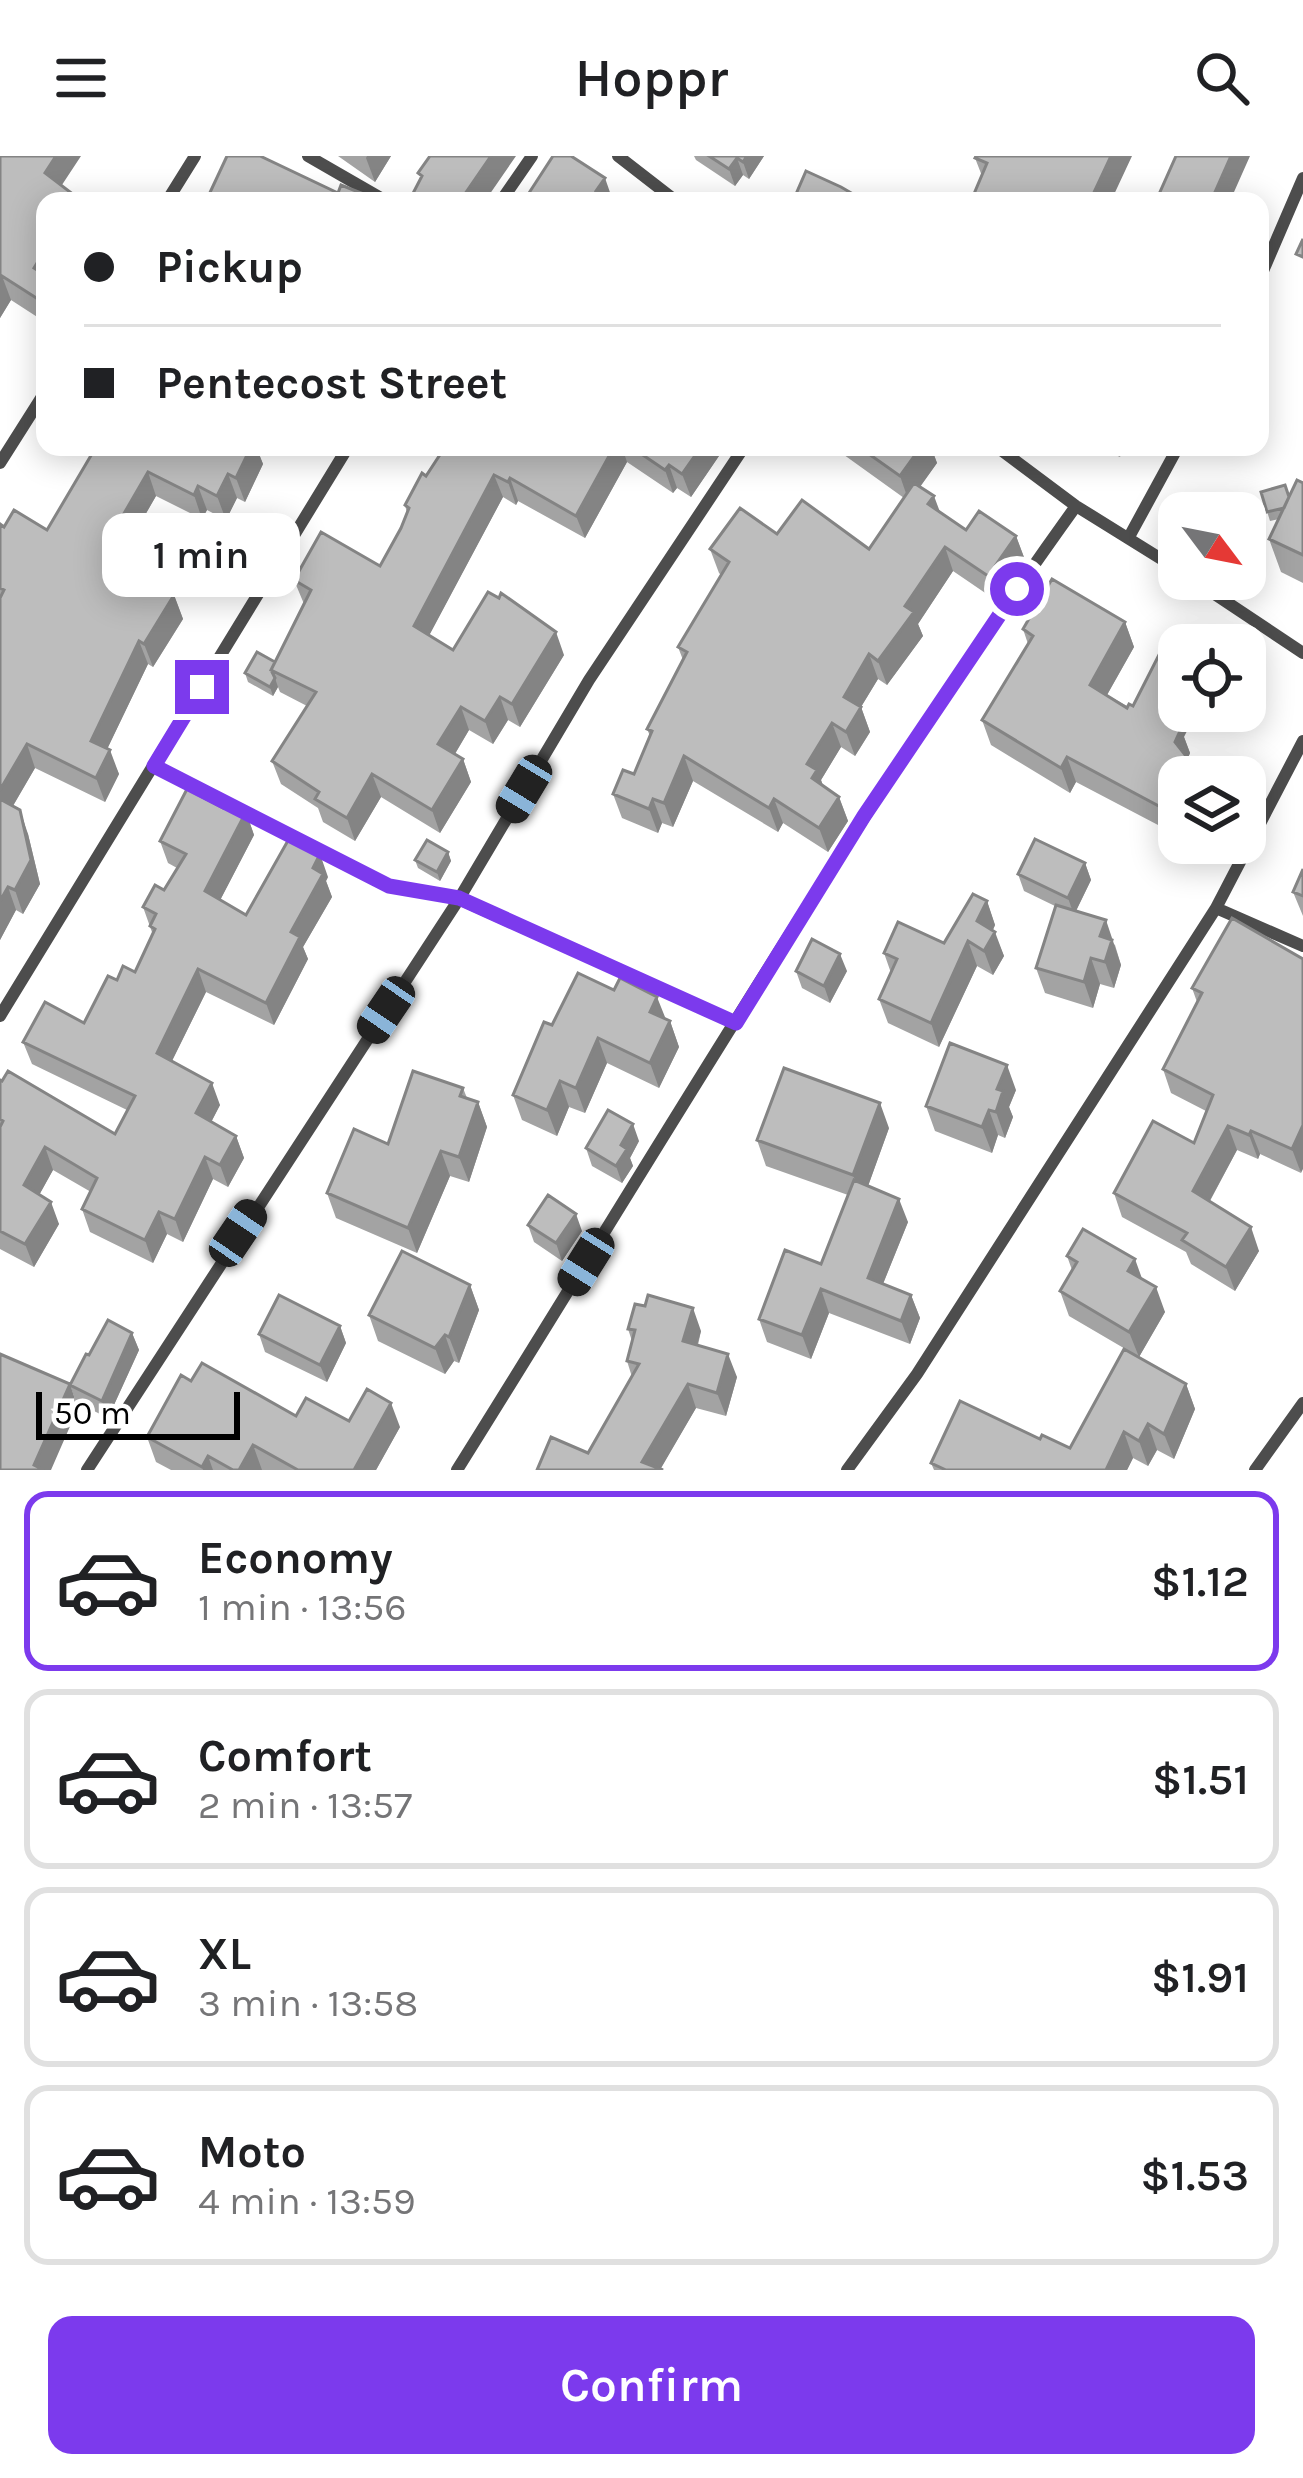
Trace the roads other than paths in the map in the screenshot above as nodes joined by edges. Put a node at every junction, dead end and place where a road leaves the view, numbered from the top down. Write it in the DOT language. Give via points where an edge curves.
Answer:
graph roads {
  1 [pos="195,156"];
  2 [pos="308,156"];
  3 [pos="532,156"];
  4 [pos="620,157"];
  5 [pos="1303,178"];
  6 [pos="173,192"];
  7 [pos="370,192"];
  8 [pos="507,192"];
  9 [pos="665,192"];
  10 [pos="1269,257"];
  11 [pos="36,406"];
  12 [pos="342,456"];
  13 [pos="738,456"];
  14 [pos="1009,456"];
  15 [pos="1173,456"];
  16 [pos="0,463"];
  17 [pos="1076,506"];
  18 [pos="1129,537"];
  19 [pos="1158,556"];
  20 [pos="1224,600"];
  21 [pos="1303,653"];
  22 [pos="1303,742"];
  23 [pos="154,766"];
  24 [pos="459,898"];
  25 [pos="1216,908"];
  26 [pos="1303,946"];
  27 [pos="0,1016"];
  28 [pos="736,1023"];
  29 [pos="1303,1402"];
  30 [pos="87,1470"];
  31 [pos="457,1470"];
  32 [pos="847,1470"];
  33 [pos="1255,1470"];
  1 -- 6 [label="street"];
  2 -- 7 [label="street"];
  3 -- 8 [label="street"];
  4 -- 9 [label="street"];
  5 -- 10 [label="street"];
  11 -- 16 [label="street"];
  12 -- 23 [label="street"];
  13 -- 24 [label="street" via="589,680"];
  14 -- 17 [label="street"];
  15 -- 18 [label="street"];
  17 -- 18 [label="street"];
  17 -- 28 [label="street" via="910,744"];
  18 -- 19 [label="street"];
  20 -- 21 [label="street"];
  22 -- 25 [label="street"];
  23 -- 24 [label="street" via="389,886"];
  23 -- 27 [label="street"];
  24 -- 28 [label="street"];
  24 -- 30 [label="street"];
  25 -- 26 [label="street"];
  25 -- 32 [label="street"];
  28 -- 31 [label="street"];
  29 -- 33 [label="street"];
}
